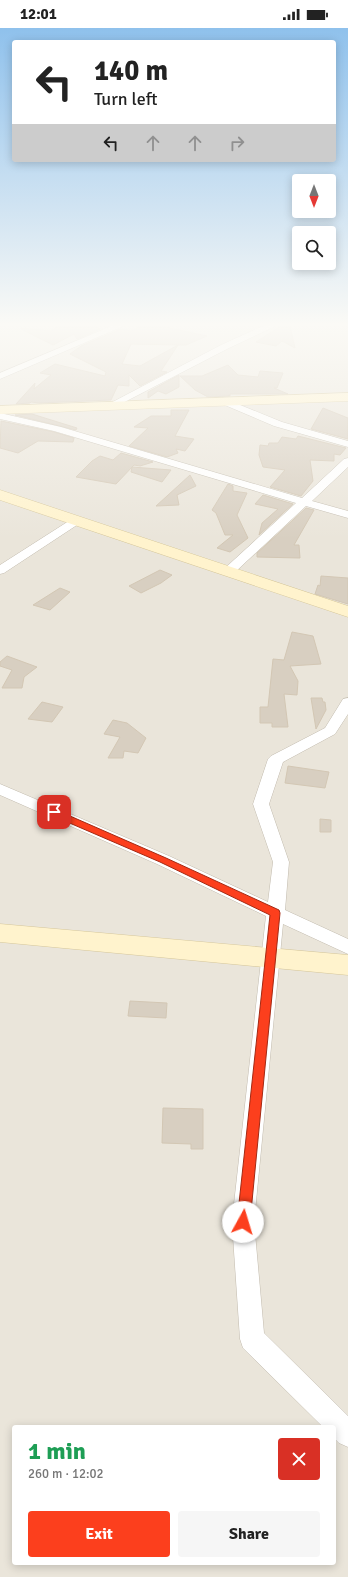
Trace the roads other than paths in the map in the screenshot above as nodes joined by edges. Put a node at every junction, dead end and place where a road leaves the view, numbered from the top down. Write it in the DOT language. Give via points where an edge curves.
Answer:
graph roads {
  1 [pos="133,394"];
  2 [pos="348,397"];
  3 [pos="223,401"];
  4 [pos="110,406"];
  5 [pos="0,410"];
  6 [pos="0,416"];
  7 [pos="348,444"];
  8 [pos="348,460"];
  9 [pos="0,495"];
  10 [pos="304,501"];
  11 [pos="348,514"];
  12 [pos="76,521"];
  13 [pos="0,570"];
  14 [pos="228,572"];
  15 [pos="348,612"];
  16 [pos="348,702"];
  17 [pos="0,789"];
  18 [pos="275,913"];
  19 [pos="0,933"];
  20 [pos="348,947"];
  21 [pos="270,958"];
  22 [pos="348,965"];
  23 [pos="348,1434"];
  1 -- 4 [label="street"];
  2 -- 3 [label="street"];
  3 -- 4 [label="street"];
  3 -- 7 [label="street" via="278,424"];
  4 -- 5 [label="street"];
  6 -- 10 [label="street" via="57,429"];
  8 -- 10 [label="street"];
  9 -- 12 [label="street"];
  10 -- 11 [label="street"];
  10 -- 14 [label="street"];
  12 -- 13 [label="street"];
  12 -- 14 [label="street"];
  14 -- 15 [label="street"];
  16 -- 18 [label="street" via="330,731 276,759 261,804 281,862"];
  17 -- 18 [label="street" via="163,860"];
  18 -- 20 [label="street"];
  18 -- 21 [label="street"];
  19 -- 21 [label="street"];
  21 -- 22 [label="street"];
  21 -- 23 [label="street" via="243,1222 252,1339"];
}
